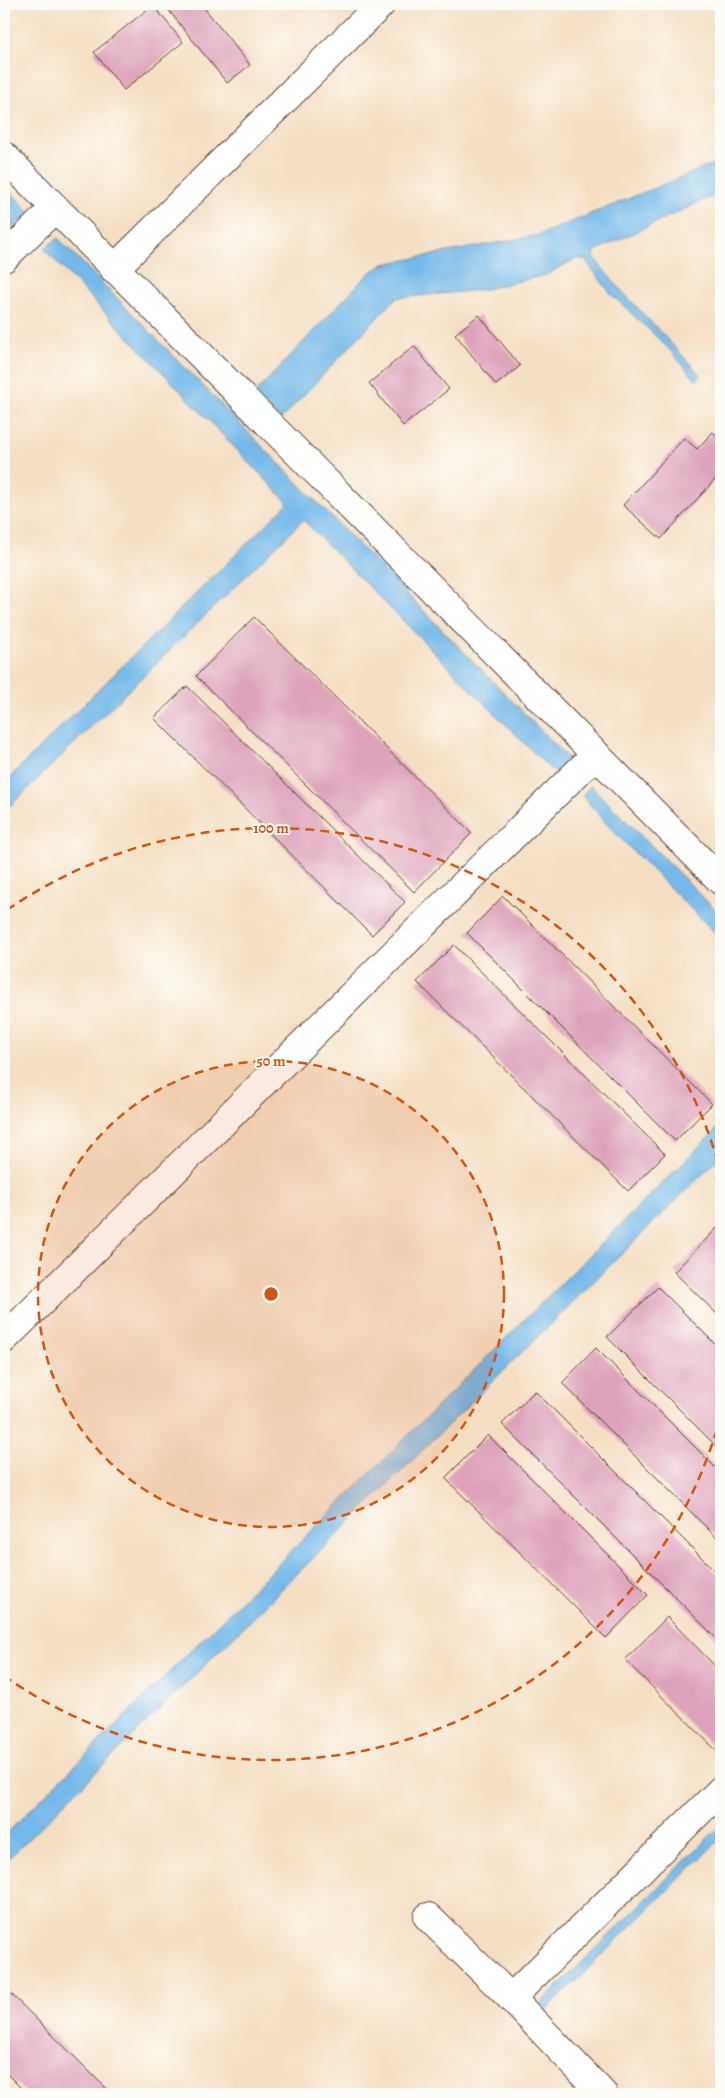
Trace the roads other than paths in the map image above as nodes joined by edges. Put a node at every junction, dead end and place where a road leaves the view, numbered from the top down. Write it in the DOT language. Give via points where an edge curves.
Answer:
graph roads {
  1 [pos="381,4"];
  2 [pos="4,156"];
  3 [pos="54,209"];
  4 [pos="4,258"];
  5 [pos="114,269"];
  6 [pos="596,754"];
  7 [pos="721,881"];
  8 [pos="4,1339"];
  9 [pos="721,1790"];
  10 [pos="428,1917"];
  11 [pos="511,1998"];
  12 [pos="603,2094"];
  1 -- 5 [label="street"];
  2 -- 3 [label="street"];
  3 -- 4 [label="street"];
  3 -- 5 [label="street"];
  5 -- 6 [label="street"];
  6 -- 7 [label="street"];
  6 -- 8 [label="street"];
  9 -- 11 [label="street"];
  10 -- 11 [label="street"];
  11 -- 12 [label="street"];
}
